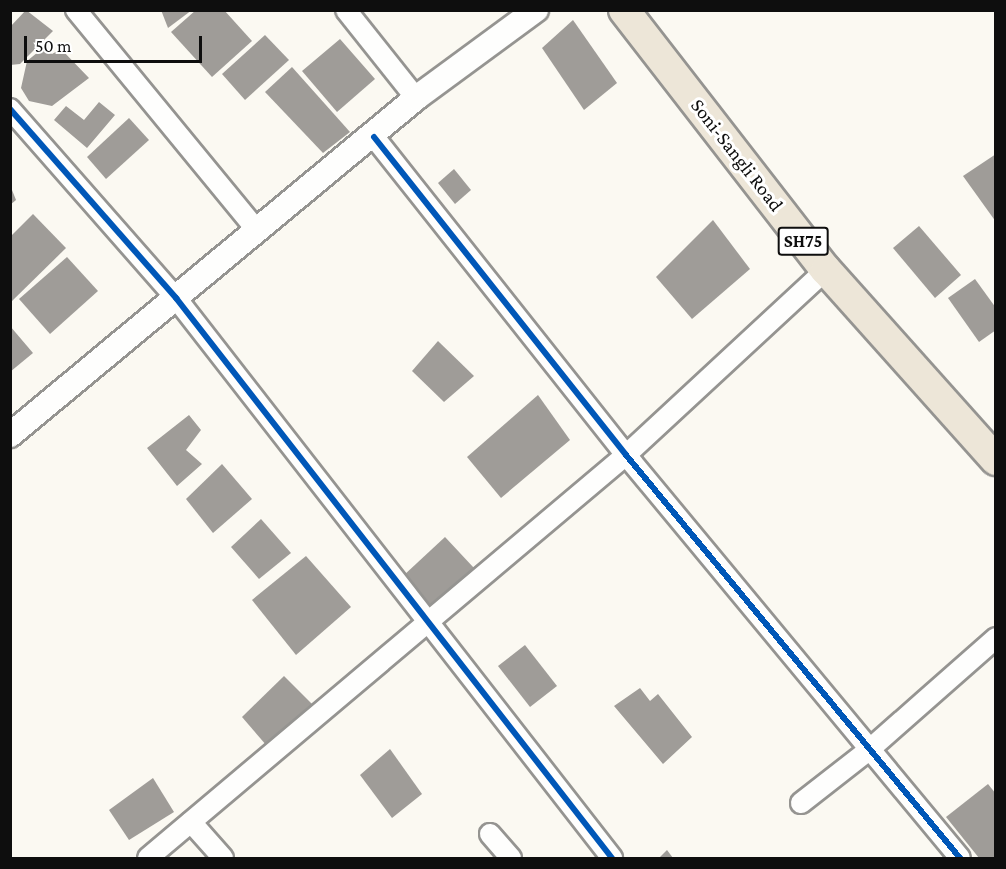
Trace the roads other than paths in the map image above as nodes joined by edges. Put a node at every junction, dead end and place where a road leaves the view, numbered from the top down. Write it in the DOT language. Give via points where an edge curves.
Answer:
graph roads {
  1 [pos="76,10"];
  2 [pos="346,10"];
  3 [pos="536,10"];
  4 [pos="624,10"];
  5 [pos="416,98"];
  6 [pos="10,109"];
  7 [pos="374,137"];
  8 [pos="257,230"];
  9 [pos="826,270"];
  10 [pos="176,298"];
  11 [pos="10,435"];
  12 [pos="626,455"];
  13 [pos="996,460"];
  14 [pos="428,625"];
  15 [pos="996,638"];
  16 [pos="870,749"];
  17 [pos="801,802"];
  18 [pos="192,822"];
  19 [pos="490,834"];
  20 [pos="148,858"];
  21 [pos="223,858"];
  22 [pos="511,858"];
  23 [pos="612,858"];
  24 [pos="960,858"];
  1 -- 8 [label="street"];
  2 -- 5 [label="street"];
  3 -- 5 [label="street"];
  4 -- 9 [label="main road, Soni-Sangli Road / SH75"];
  5 -- 7 [label="street"];
  6 -- 10 [label="street"];
  7 -- 8 [label="street"];
  7 -- 12 [label="street"];
  8 -- 10 [label="street"];
  9 -- 12 [label="street"];
  9 -- 13 [label="main road, Soni-Sangli Road / SH75"];
  10 -- 11 [label="street"];
  10 -- 14 [label="street"];
  12 -- 14 [label="street"];
  12 -- 16 [label="street"];
  14 -- 18 [label="street"];
  14 -- 23 [label="street"];
  15 -- 16 [label="street"];
  16 -- 17 [label="street"];
  16 -- 24 [label="street"];
  18 -- 20 [label="street"];
  18 -- 21 [label="street"];
  19 -- 22 [label="street"];
}
